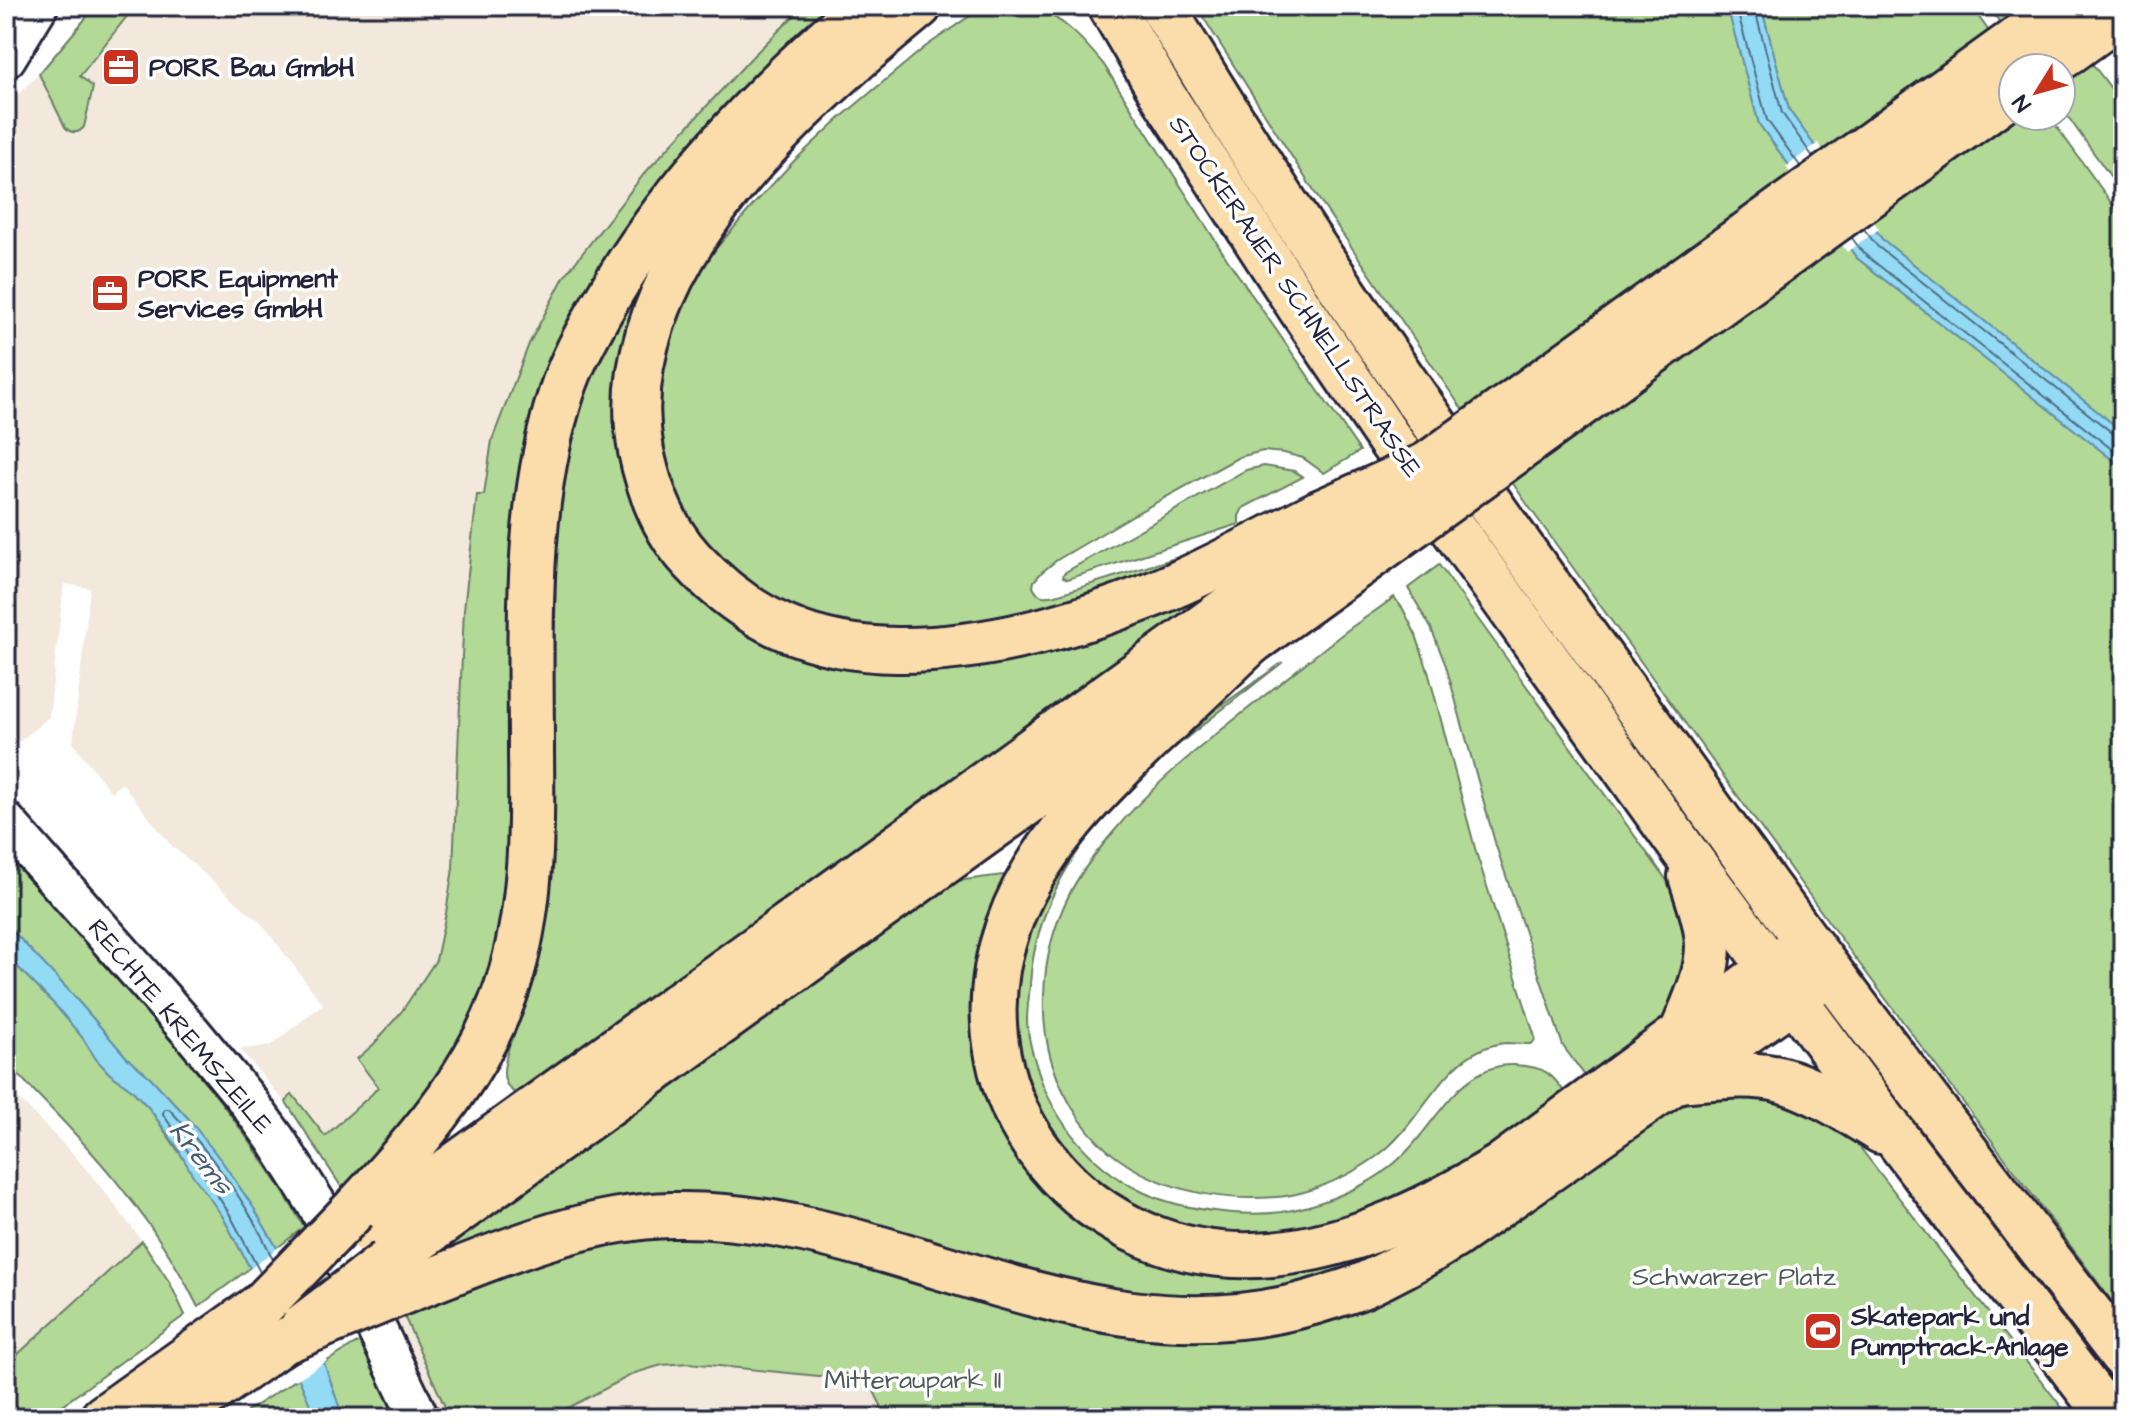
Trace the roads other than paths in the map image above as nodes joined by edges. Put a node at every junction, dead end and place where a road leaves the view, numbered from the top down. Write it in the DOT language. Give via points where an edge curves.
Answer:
graph roads {
  1 [pos="38,6"];
  2 [pos="864,6"];
  3 [pos="919,6"];
  4 [pos="1075,6"];
  5 [pos="1111,6"];
  6 [pos="1162,6"];
  7 [pos="2063,6"];
  8 [pos="2123,13"];
  9 [pos="2068,52"];
  10 [pos="6,58"];
  11 [pos="1164,97"];
  12 [pos="1997,102"];
  13 [pos="1759,250"];
  14 [pos="1336,537"];
  15 [pos="1253,640"];
  16 [pos="6,822"];
  17 [pos="1685,852"];
  18 [pos="1819,957"];
  19 [pos="1782,984"];
  20 [pos="1683,1031"];
  21 [pos="1676,1080"];
  22 [pos="1901,1144"];
  23 [pos="379,1248"];
  24 [pos="273,1323"];
  25 [pos="2123,1356"];
  26 [pos="179,1397"];
  27 [pos="103,1418"];
  28 [pos="419,1418"];
  29 [pos="2110,1418"];
  1 -- 10 [label="street"];
  2 -- 23 [label="main road" via="778,84 692,179 615,284 562,389 537,502 530,861 512,973 474,1061 409,1152"];
  3 -- 14 [label="main road" via="818,93 772,141 694,238 662,296 641,358 637,425 645,471 662,516 686,553 712,582 773,624 815,640 897,650 955,648 1025,635"];
  4 -- 11 [label="main road"];
  5 -- 11 [label="main road, STOCKERAUER SCHNELLSTRASSE"];
  6 -- 18 [label="main road, STOCKERAUER SCHNELLSTRASSE" via="1298,224 1423,408"];
  7 -- 13 [label="main road"];
  8 -- 9 [label="main road"];
  11 -- 17 [label="main road, STOCKERAUER SCHNELLSTRASSE" via="1345,374"];
  12 -- 13 [label="main road"];
  13 -- 14 [label="main road, bridge"];
  13 -- 14 [label="main road, bridge" via="1429,464"];
  14 -- 15 [label="main road"];
  14 -- 23 [label="main road"];
  15 -- 20 [label="main road" via="1068,822 1040,861 1007,927 993,993 1000,1069 1023,1125 1068,1186 1102,1213 1147,1237 1193,1250 1269,1254 1339,1242 1405,1218 1501,1166"];
  15 -- 23 [label="main road"];
  16 -- 28 [label="street, RECHTE KREMSZEILE" via="192,1033 276,1140 319,1208"];
  17 -- 19 [label="main road, STOCKERAUER SCHNELLSTRASSE"];
  17 -- 20 [label="main road" via="1708,946"];
  18 -- 19 [label="main road"];
  18 -- 25 [label="main road, STOCKERAUER SCHNELLSTRASSE"];
  19 -- 20 [label="main road"];
  19 -- 21 [label="main road"];
  19 -- 22 [label="main road, STOCKERAUER SCHNELLSTRASSE"];
  21 -- 22 [label="main road" via="1779,1079 1827,1099"];
  21 -- 23 [label="main road" via="1414,1260 1349,1291 1297,1308 1244,1317 1184,1320 1053,1300 867,1244 736,1218 671,1215 617,1221 486,1258"];
  22 -- 29 [label="main road, STOCKERAUER SCHNELLSTRASSE"];
  23 -- 24 [label="main road, bridge"];
  23 -- 24 [label="main road, bridge"];
  24 -- 26 [label="main road"];
  26 -- 27 [label="main road"];
}
